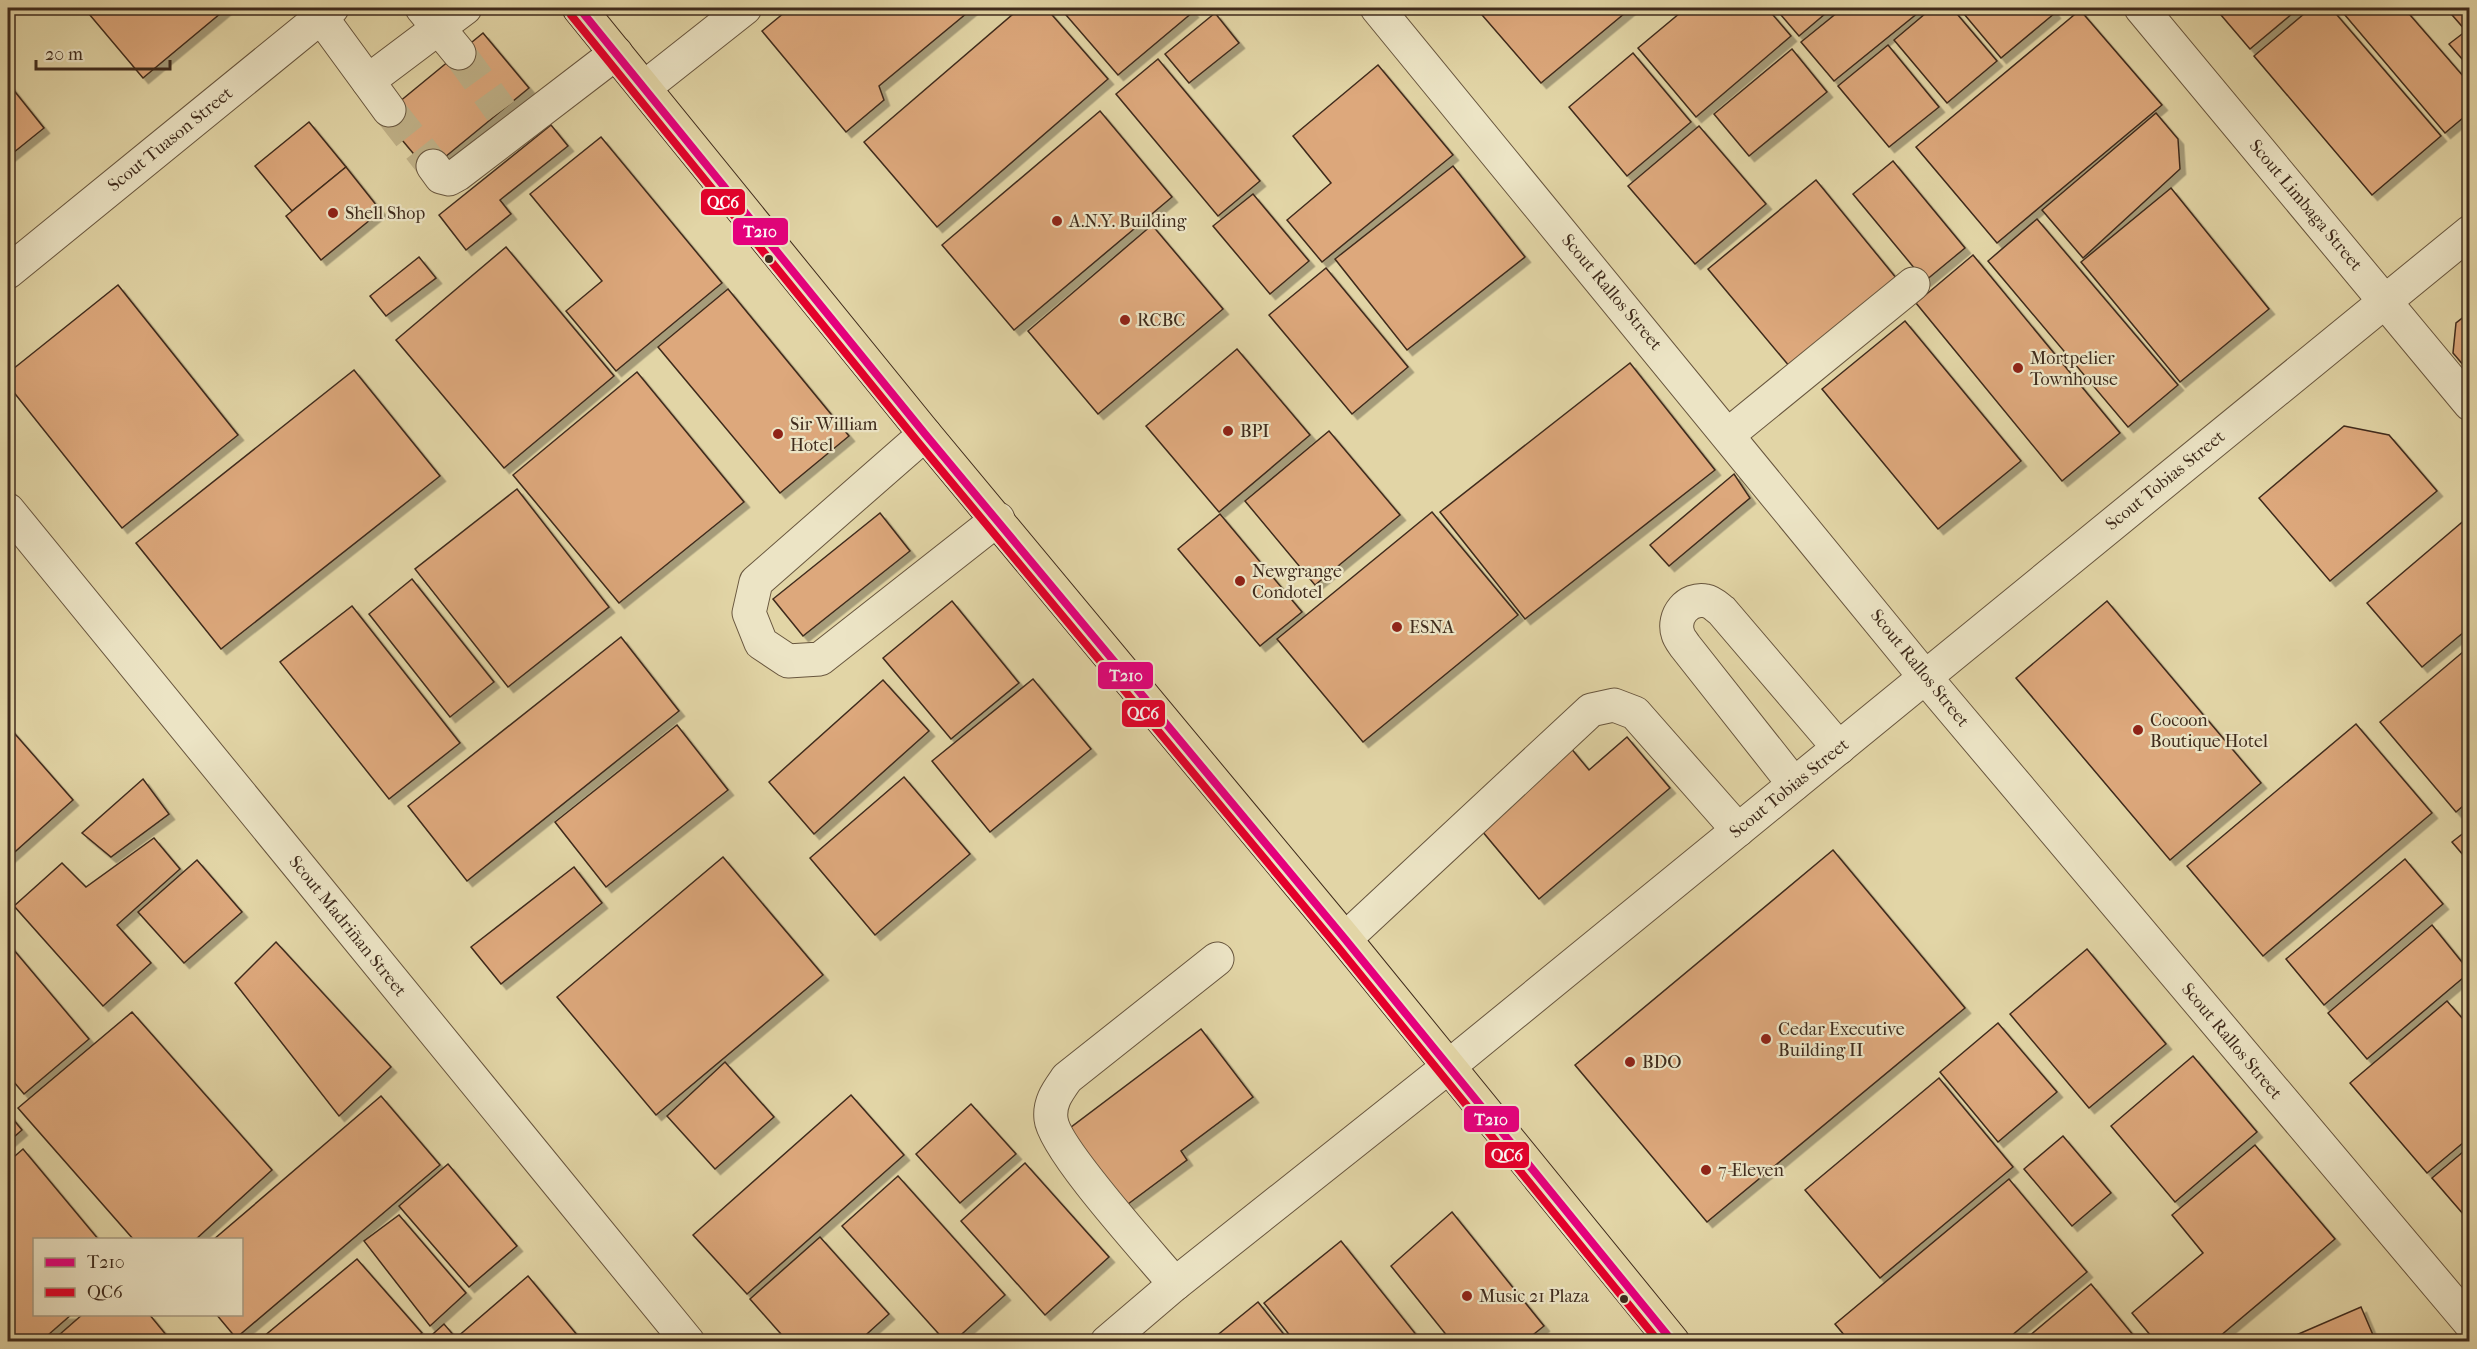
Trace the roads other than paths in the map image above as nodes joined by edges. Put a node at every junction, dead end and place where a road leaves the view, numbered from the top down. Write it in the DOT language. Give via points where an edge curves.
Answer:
graph roads {
  1 [pos="465,8"];
  2 [pos="579,8"];
  3 [pos="746,8"];
  4 [pos="1377,8"];
  5 [pos="2141,8"];
  6 [pos="327,12"];
  7 [pos="430,17"];
  8 [pos="459,53"];
  9 [pos="616,53"];
  10 [pos="368,81"];
  11 [pos="645,87"];
  12 [pos="389,110"];
  13 [pos="433,166"];
  14 [pos="2469,232"];
  15 [pos="8,272"];
  16 [pos="1914,284"];
  17 [pos="2386,300"];
  18 [pos="2469,404"];
  19 [pos="925,434"];
  20 [pos="1729,434"];
  21 [pos="8,510"];
  22 [pos="998,519"];
  23 [pos="1925,676"];
  24 [pos="1839,748"];
  25 [pos="1794,784"];
  26 [pos="1738,830"];
  27 [pos="1345,939"];
  28 [pos="1217,959"];
  29 [pos="1448,1067"];
  30 [pos="1175,1284"];
  31 [pos="2469,1323"];
  32 [pos="688,1341"];
  33 [pos="1107,1341"];
  34 [pos="1673,1341"];
  1 -- 7 [label="street"];
  2 -- 9 [label="main road"];
  3 -- 11 [label="street"];
  4 -- 20 [label="street, Scout Rallos Street"];
  5 -- 17 [label="street, Scout Limbaga Street"];
  6 -- 10 [label="street"];
  6 -- 15 [label="street, Scout Tuason Street"];
  7 -- 8 [label="street"];
  7 -- 10 [label="street"];
  9 -- 11 [label="main road"];
  9 -- 13 [label="street" via="509,120 449,179 441,177"];
  10 -- 12 [label="street"];
  11 -- 19 [label="main road"];
  14 -- 17 [label="street, Scout Tobias Street"];
  16 -- 20 [label="street"];
  17 -- 18 [label="street, Scout Limbaga Street"];
  17 -- 23 [label="street, Scout Tobias Street"];
  19 -- 22 [label="main road"];
  19 -- 22 [label="street" via="756,582 749,613 761,643 788,661 820,659"];
  20 -- 23 [label="street, Scout Rallos Street"];
  21 -- 32 [label="street, Scout Madriñan Street"];
  22 -- 27 [label="main road"];
  23 -- 24 [label="street, Scout Tobias Street"];
  23 -- 31 [label="street, Scout Rallos Street"];
  24 -- 25 [label="street, Scout Tobias Street"];
  24 -- 25 [label="street" via="1722,611 1709,601 1696,600 1684,606 1677,620 1677,634"];
  25 -- 26 [label="street, Scout Tobias Street"];
  26 -- 27 [label="street" via="1635,713 1614,705 1591,710"];
  26 -- 29 [label="street, Scout Tobias Street"];
  27 -- 29 [label="main road"];
  28 -- 30 [label="street" via="1067,1078 1053,1098 1051,1120 1066,1152"];
  29 -- 30 [label="street, Scout Tobias Street"];
  29 -- 34 [label="main road"];
  30 -- 33 [label="street, Scout Tobias Street"];
}
